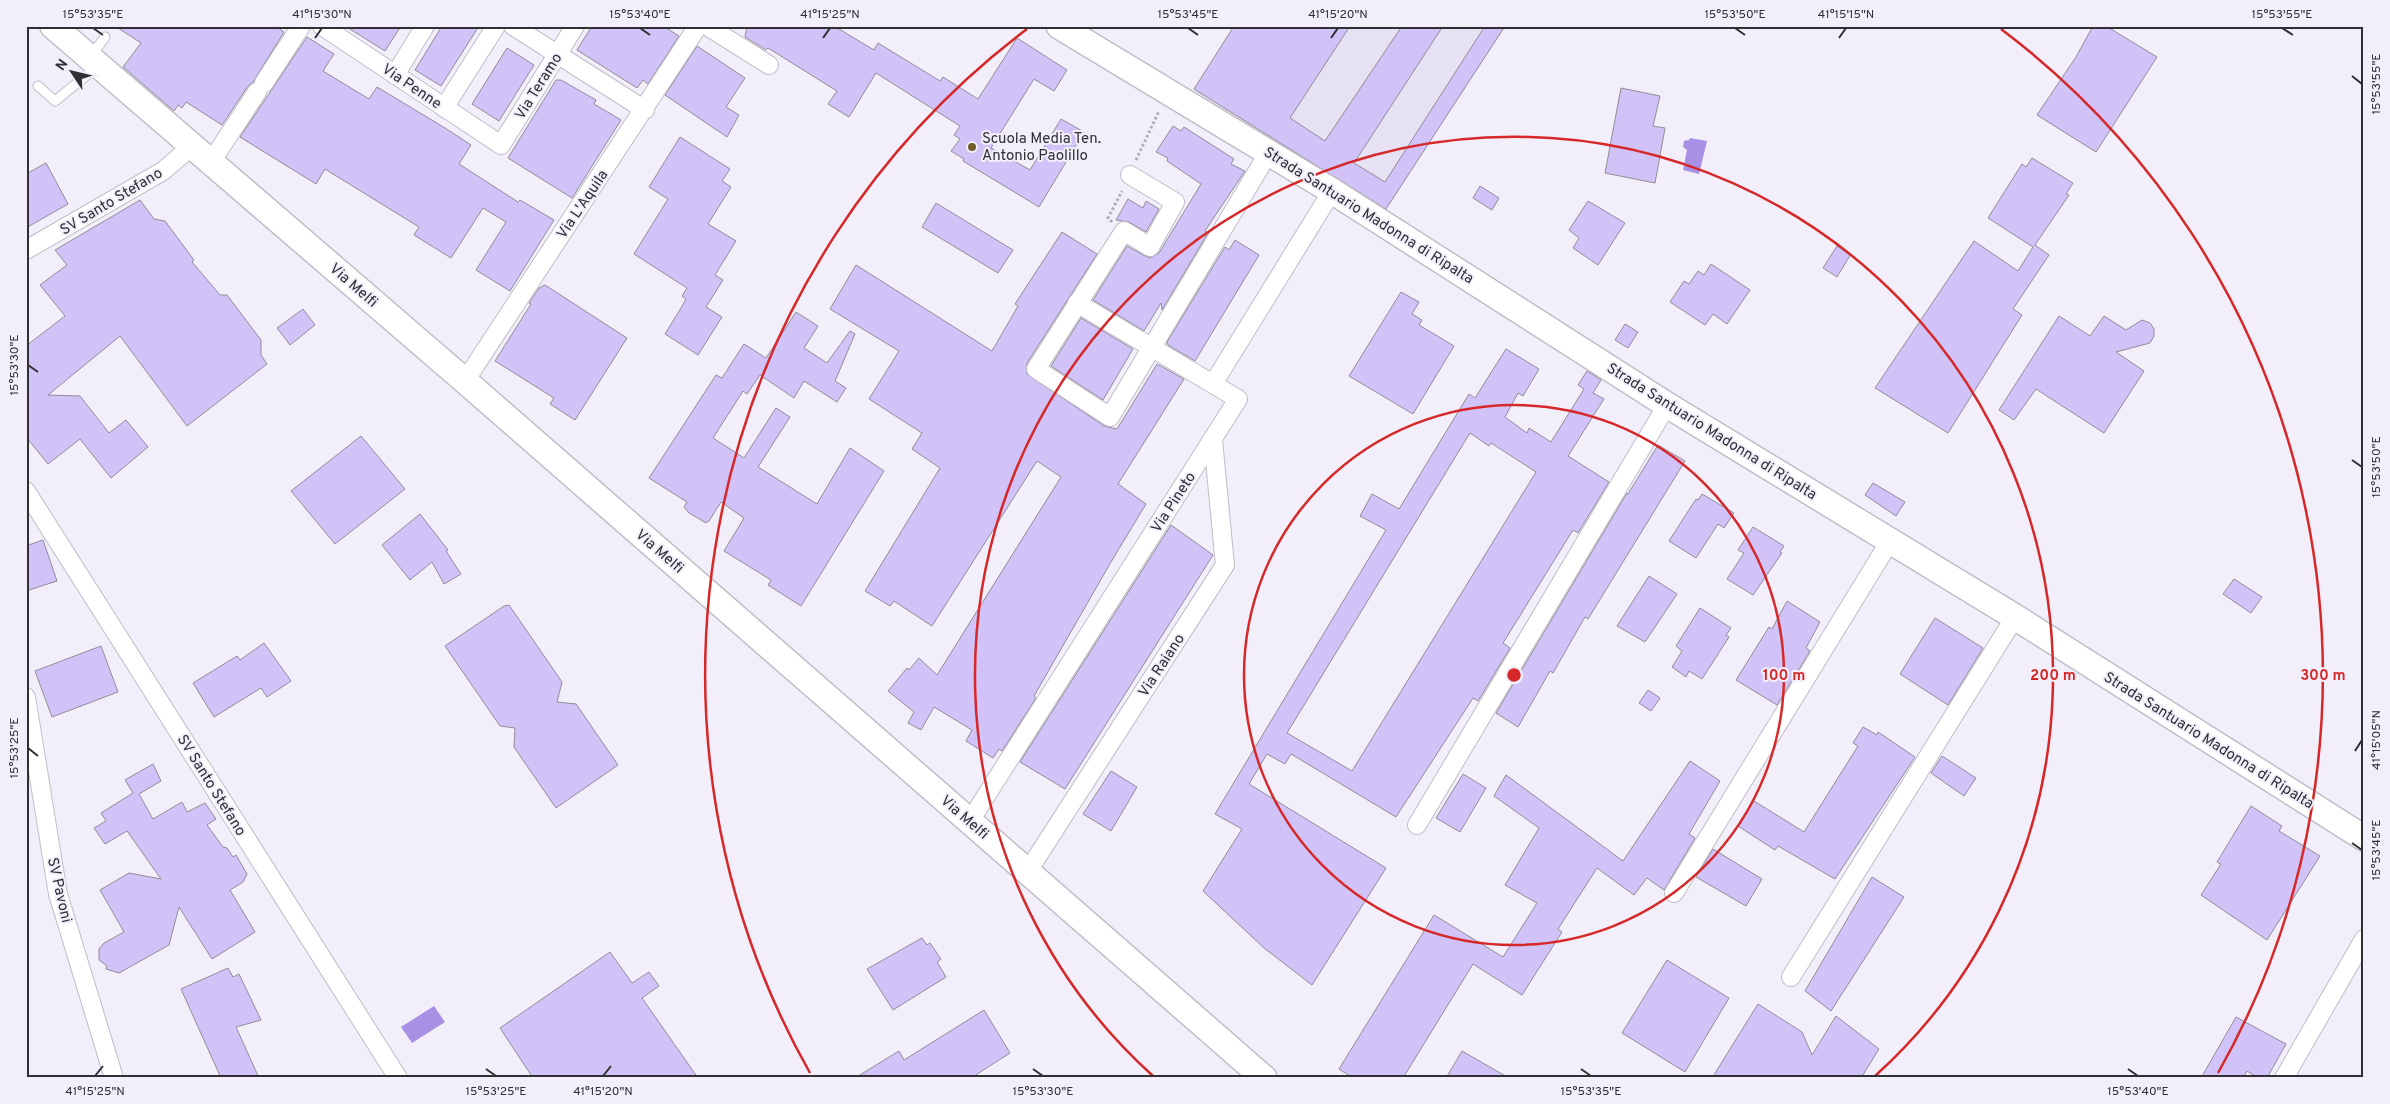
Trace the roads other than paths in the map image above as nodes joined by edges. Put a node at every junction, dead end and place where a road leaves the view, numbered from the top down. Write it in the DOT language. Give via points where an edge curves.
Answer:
graph roads {
  1 [pos="301,26"];
  2 [pos="323,26"];
  3 [pos="425,26"];
  4 [pos="496,26"];
  5 [pos="513,26"];
  6 [pos="575,26"];
  7 [pos="698,26"];
  8 [pos="707,26"];
  9 [pos="1059,26"];
  10 [pos="60,29"];
  11 [pos="105,37"];
  12 [pos="558,54"];
  13 [pos="94,62"];
  14 [pos="768,65"];
  15 [pos="395,74"];
  16 [pos="38,86"];
  17 [pos="444,108"];
  18 [pos="645,110"];
  19 [pos="192,146"];
  20 [pos="501,146"];
  21 [pos="1268,152"];
  22 [pos="211,162"];
  23 [pos="1130,175"];
  24 [pos="1332,191"];
  25 [pos="26,250"];
  26 [pos="1077,303"];
  27 [pos="1153,346"];
  28 [pos="465,381"];
  29 [pos="1213,384"];
  30 [pos="1667,405"];
  31 [pos="1212,440"];
  32 [pos="26,491"];
  33 [pos="1890,540"];
  34 [pos="2015,617"];
  35 [pos="26,697"];
  36 [pos="970,821"];
  37 [pos="1417,825"];
  38 [pos="2364,838"];
  39 [pos="1028,871"];
  40 [pos="1674,893"];
  41 [pos="2364,939"];
  42 [pos="1791,977"];
  43 [pos="114,1078"];
  44 [pos="398,1078"];
  45 [pos="1264,1078"];
  46 [pos="2284,1078"];
  1 -- 22 [label="street"];
  2 -- 15 [label="street, Via Penne"];
  3 -- 15 [label="street"];
  4 -- 17 [label="street"];
  5 -- 12 [label="street"];
  6 -- 12 [label="street, Via Teramo"];
  7 -- 18 [label="street, Via L'Aquila"];
  8 -- 14 [label="street"];
  9 -- 21 [label="main road, Strada Santuario Madonna di Ripalta"];
  10 -- 13 [label="main road, Via Melfi"];
  11 -- 13 [label="lane"];
  12 -- 18 [label="street"];
  12 -- 20 [label="street, Via Teramo"];
  13 -- 16 [label="lane" via="55,101"];
  13 -- 19 [label="main road, Via Melfi"];
  15 -- 17 [label="street, Via Penne"];
  17 -- 20 [label="street, Via Penne"];
  18 -- 28 [label="street, Via L'Aquila"];
  19 -- 22 [label="main road, Via Melfi"];
  19 -- 25 [label="street, SV Santo Stefano" via="162,171"];
  21 -- 24 [label="main road, Strada Santuario Madonna di Ripalta"];
  21 -- 27 [label="street"];
  22 -- 28 [label="main road, Via Melfi"];
  23 -- 26 [label="street" via="1175,202 1150,247 1124,231"];
  24 -- 29 [label="street"];
  24 -- 30 [label="main road, Strada Santuario Madonna di Ripalta"];
  26 -- 27 [label="street"];
  26 -- 27 [label="street" via="1036,368 1110,417"];
  27 -- 29 [label="street"];
  28 -- 36 [label="main road, Via Melfi"];
  29 -- 31 [label="street, Via Pineto" via="1238,399"];
  30 -- 33 [label="main road, Strada Santuario Madonna di Ripalta"];
  30 -- 37 [label="street"];
  31 -- 36 [label="street, Via Pineto"];
  31 -- 39 [label="street, Via Raiano" via="1225,566"];
  32 -- 44 [label="street, SV Santo Stefano"];
  33 -- 34 [label="main road, Strada Santuario Madonna di Ripalta"];
  33 -- 40 [label="street"];
  34 -- 38 [label="main road, Strada Santuario Madonna di Ripalta"];
  34 -- 42 [label="street"];
  35 -- 43 [label="street, SV Pavoni" via="58,894"];
  36 -- 39 [label="main road, Via Melfi"];
  39 -- 45 [label="main road, Via Melfi"];
  41 -- 46 [label="street"];
}
